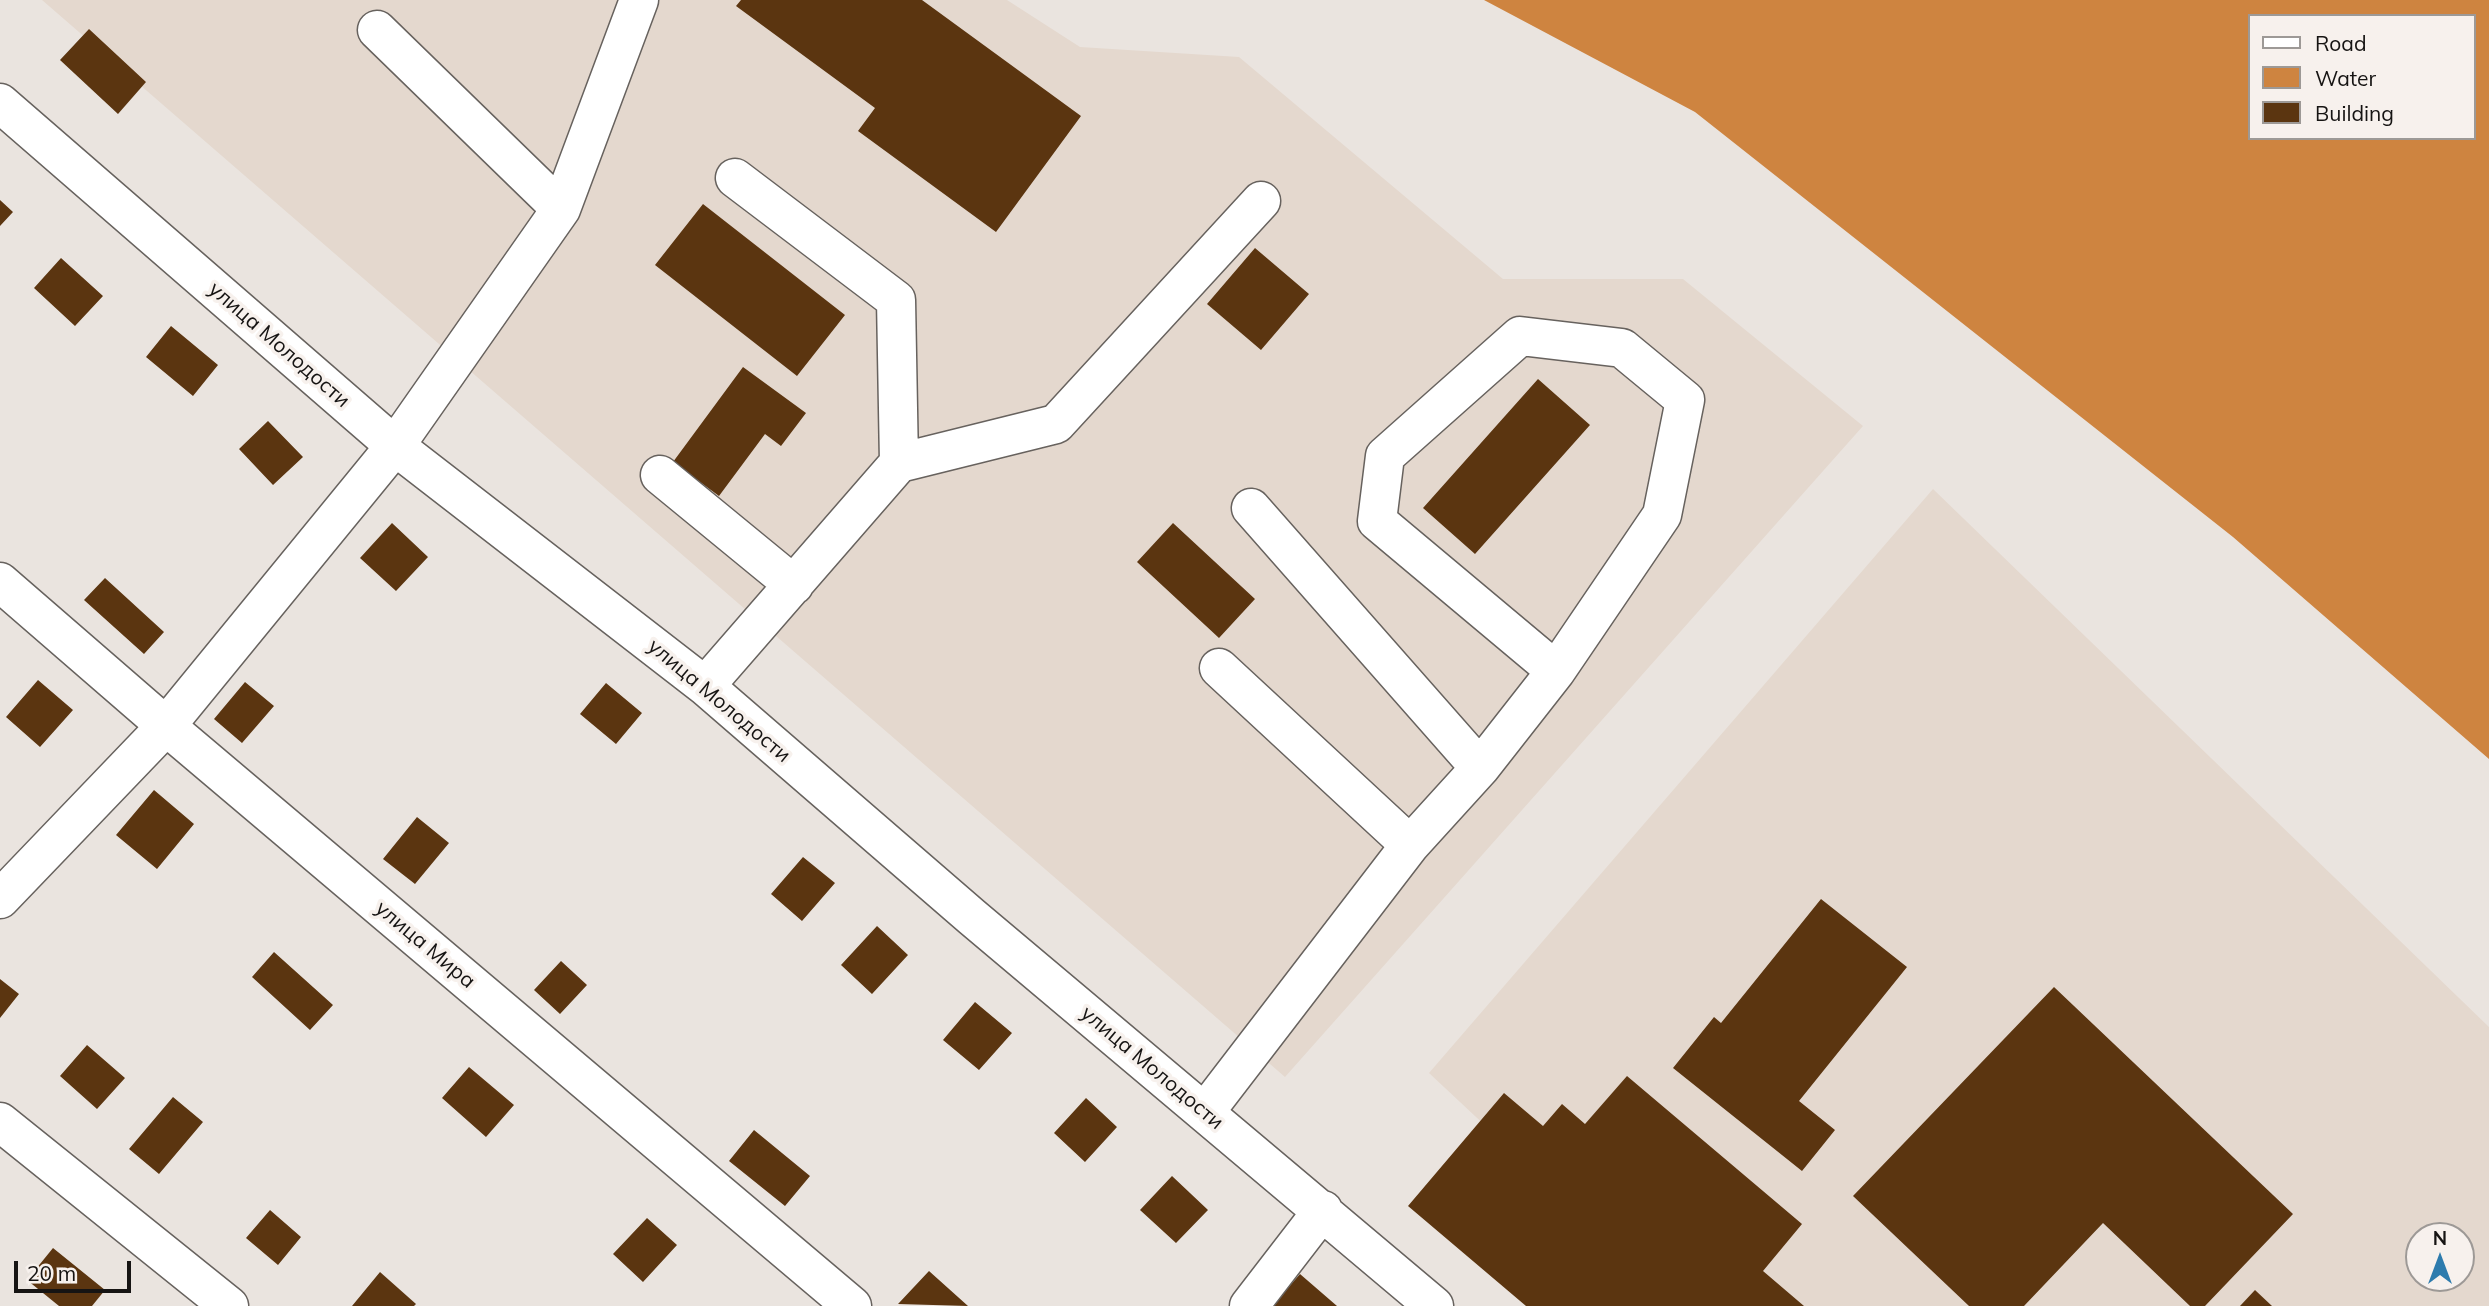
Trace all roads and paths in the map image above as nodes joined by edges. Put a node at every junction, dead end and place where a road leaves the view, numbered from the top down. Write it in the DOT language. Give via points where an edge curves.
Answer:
graph roads {
  1 [pos="639,0"];
  2 [pos="377,30"];
  3 [pos="0,103"];
  4 [pos="735,178"];
  5 [pos="1261,201"];
  6 [pos="561,209"];
  7 [pos="395,446"];
  8 [pos="899,463"];
  9 [pos="660,475"];
  10 [pos="1251,508"];
  11 [pos="0,582"];
  12 [pos="794,585"];
  13 [pos="1219,668"];
  14 [pos="1556,671"];
  15 [pos="705,686"];
  16 [pos="166,726"];
  17 [pos="1480,768"];
  18 [pos="1410,845"];
  19 [pos="0,899"];
  20 [pos="1205,1112"];
  21 [pos="0,1122"];
  22 [pos="1323,1210"];
  23 [pos="229,1306"];
  24 [pos="852,1306"];
  25 [pos="1249,1306"];
  26 [pos="1434,1306"];
  1 -- 6 [label="street"];
  2 -- 6 [label="street"];
  3 -- 7 [label="street, улица Молодости"];
  4 -- 8 [label="street" via="896,300"];
  5 -- 8 [label="street" via="1056,424"];
  6 -- 7 [label="street"];
  7 -- 15 [label="street, улица Молодости"];
  7 -- 16 [label="street"];
  8 -- 12 [label="street"];
  9 -- 12 [label="street"];
  10 -- 17 [label="street"];
  11 -- 16 [label="street, улица Мира"];
  12 -- 15 [label="street"];
  13 -- 18 [label="street"];
  14 -- 14 [label="street" via="1377,521 1385,456 1520,336 1622,348 1685,400 1662,515"];
  14 -- 17 [label="street"];
  15 -- 20 [label="street, улица Молодости"];
  16 -- 19 [label="street"];
  16 -- 24 [label="street, улица Мира"];
  17 -- 18 [label="street"];
  18 -- 20 [label="street"];
  20 -- 22 [label="street, улица Молодости"];
  21 -- 23 [label="street"];
  22 -- 25 [label="street"];
  22 -- 26 [label="street, улица Молодости"];
}
